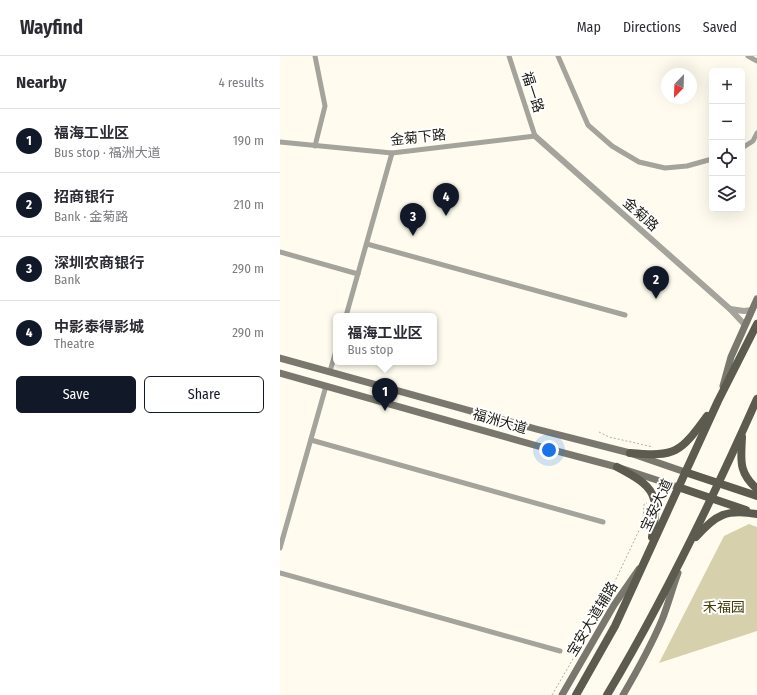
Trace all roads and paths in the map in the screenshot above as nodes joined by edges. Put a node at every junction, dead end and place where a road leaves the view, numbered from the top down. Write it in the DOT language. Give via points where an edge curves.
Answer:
graph roads {
  1 [pos="315,56"];
  2 [pos="509,56"];
  3 [pos="558,56"];
  4 [pos="748,56"];
  5 [pos="757,61"];
  6 [pos="757,133"];
  7 [pos="535,136"];
  8 [pos="280,142"];
  9 [pos="315,146"];
  10 [pos="745,146"];
  11 [pos="392,154"];
  12 [pos="709,160"];
  13 [pos="367,244"];
  14 [pos="280,252"];
  15 [pos="358,274"];
  16 [pos="757,299"];
  17 [pos="730,309"];
  18 [pos="752,310"];
  19 [pos="347,313"];
  20 [pos="625,315"];
  21 [pos="757,324"];
  22 [pos="745,325"];
  23 [pos="280,358"];
  24 [pos="333,361"];
  25 [pos="330,371"];
  26 [pos="280,373"];
  27 [pos="326,386"];
  28 [pos="757,399"];
  29 [pos="718,401"];
  30 [pos="757,410"];
  31 [pos="600,432"];
  32 [pos="742,432"];
  33 [pos="311,440"];
  34 [pos="658,448"];
  35 [pos="630,453"];
  36 [pos="617,467"];
  37 [pos="685,472"];
  38 [pos="718,483"];
  39 [pos="678,487"];
  40 [pos="757,489"];
  41 [pos="757,496"];
  42 [pos="711,498"];
  43 [pos="649,502"];
  44 [pos="757,514"];
  45 [pos="603,522"];
  46 [pos="280,548"];
  47 [pos="686,550"];
  48 [pos="645,558"];
  49 [pos="280,572"];
  50 [pos="560,651"];
  51 [pos="552,695"];
  52 [pos="562,695"];
  53 [pos="576,695"];
  54 [pos="608,695"];
  55 [pos="623,695"];
  1 -- 9 [label="street" via="325,106"];
  2 -- 7 [label="street, 福一路"];
  3 -- 12 [label="street" via="588,125 612,146 639,162 665,168"];
  4 -- 5 [label="street"];
  6 -- 10 [label="street" via="753,141"];
  7 -- 11 [label="street, 金菊下路"];
  7 -- 17 [label="street, 金菊路"];
  8 -- 9 [label="street, 金菊下路"];
  9 -- 11 [label="street, 金菊下路"];
  11 -- 13 [label="street"];
  13 -- 15 [label="street"];
  13 -- 20 [label="street"];
  14 -- 15 [label="street"];
  15 -- 19 [label="street"];
  16 -- 18 [label="main road"];
  17 -- 18 [label="street"];
  17 -- 22 [label="street, 金菊路"];
  18 -- 22 [label="main road"];
  21 -- 29 [label="main road, 宝安大道"];
  22 -- 29 [label="main road" via="731,357"];
  23 -- 25 [label="main road, 福洲大道"];
  24 -- 25 [label="street"];
  25 -- 35 [label="main road, 福洲大道"];
  26 -- 27 [label="main road, 福洲大道"];
  27 -- 33 [label="street"];
  27 -- 36 [label="main road, 福洲大道"];
  28 -- 32 [label="main road"];
  29 -- 35 [label="main road" via="678,450 659,455"];
  29 -- 37 [label="main road, 宝安大道"];
  30 -- 32 [label="main road"];
  31 -- 34 [label="path" via="609,437"];
  32 -- 38 [label="main road"];
  32 -- 40 [label="main road" via="742,466 746,477"];
  33 -- 45 [label="street"];
  33 -- 46 [label="street"];
  35 -- 37 [label="main road, 福洲大道"];
  36 -- 39 [label="main road, 福洲大道"];
  36 -- 48 [label="main road" via="647,486 656,505 652,537"];
  37 -- 38 [label="main road, 福洲大道"];
  37 -- 39 [label="main road, 宝安大道"];
  38 -- 41 [label="main road, 福洲大道"];
  38 -- 42 [label="main road"];
  39 -- 42 [label="main road, 福洲大道"];
  39 -- 48 [label="main road, 宝安大道"];
  42 -- 44 [label="main road, 福洲大道"];
  42 -- 47 [label="main road"];
  43 -- 51 [label="path" via="644,504 642,522 607,598"];
  44 -- 47 [label="main road" via="737,512 719,516 701,530"];
  47 -- 54 [label="main road"];
  47 -- 55 [label="main road" via="658,628"];
  48 -- 52 [label="main road, 宝安大道辅路" via="614,605"];
  48 -- 53 [label="main road, 宝安大道" via="615,626"];
  49 -- 50 [label="street"];
}
